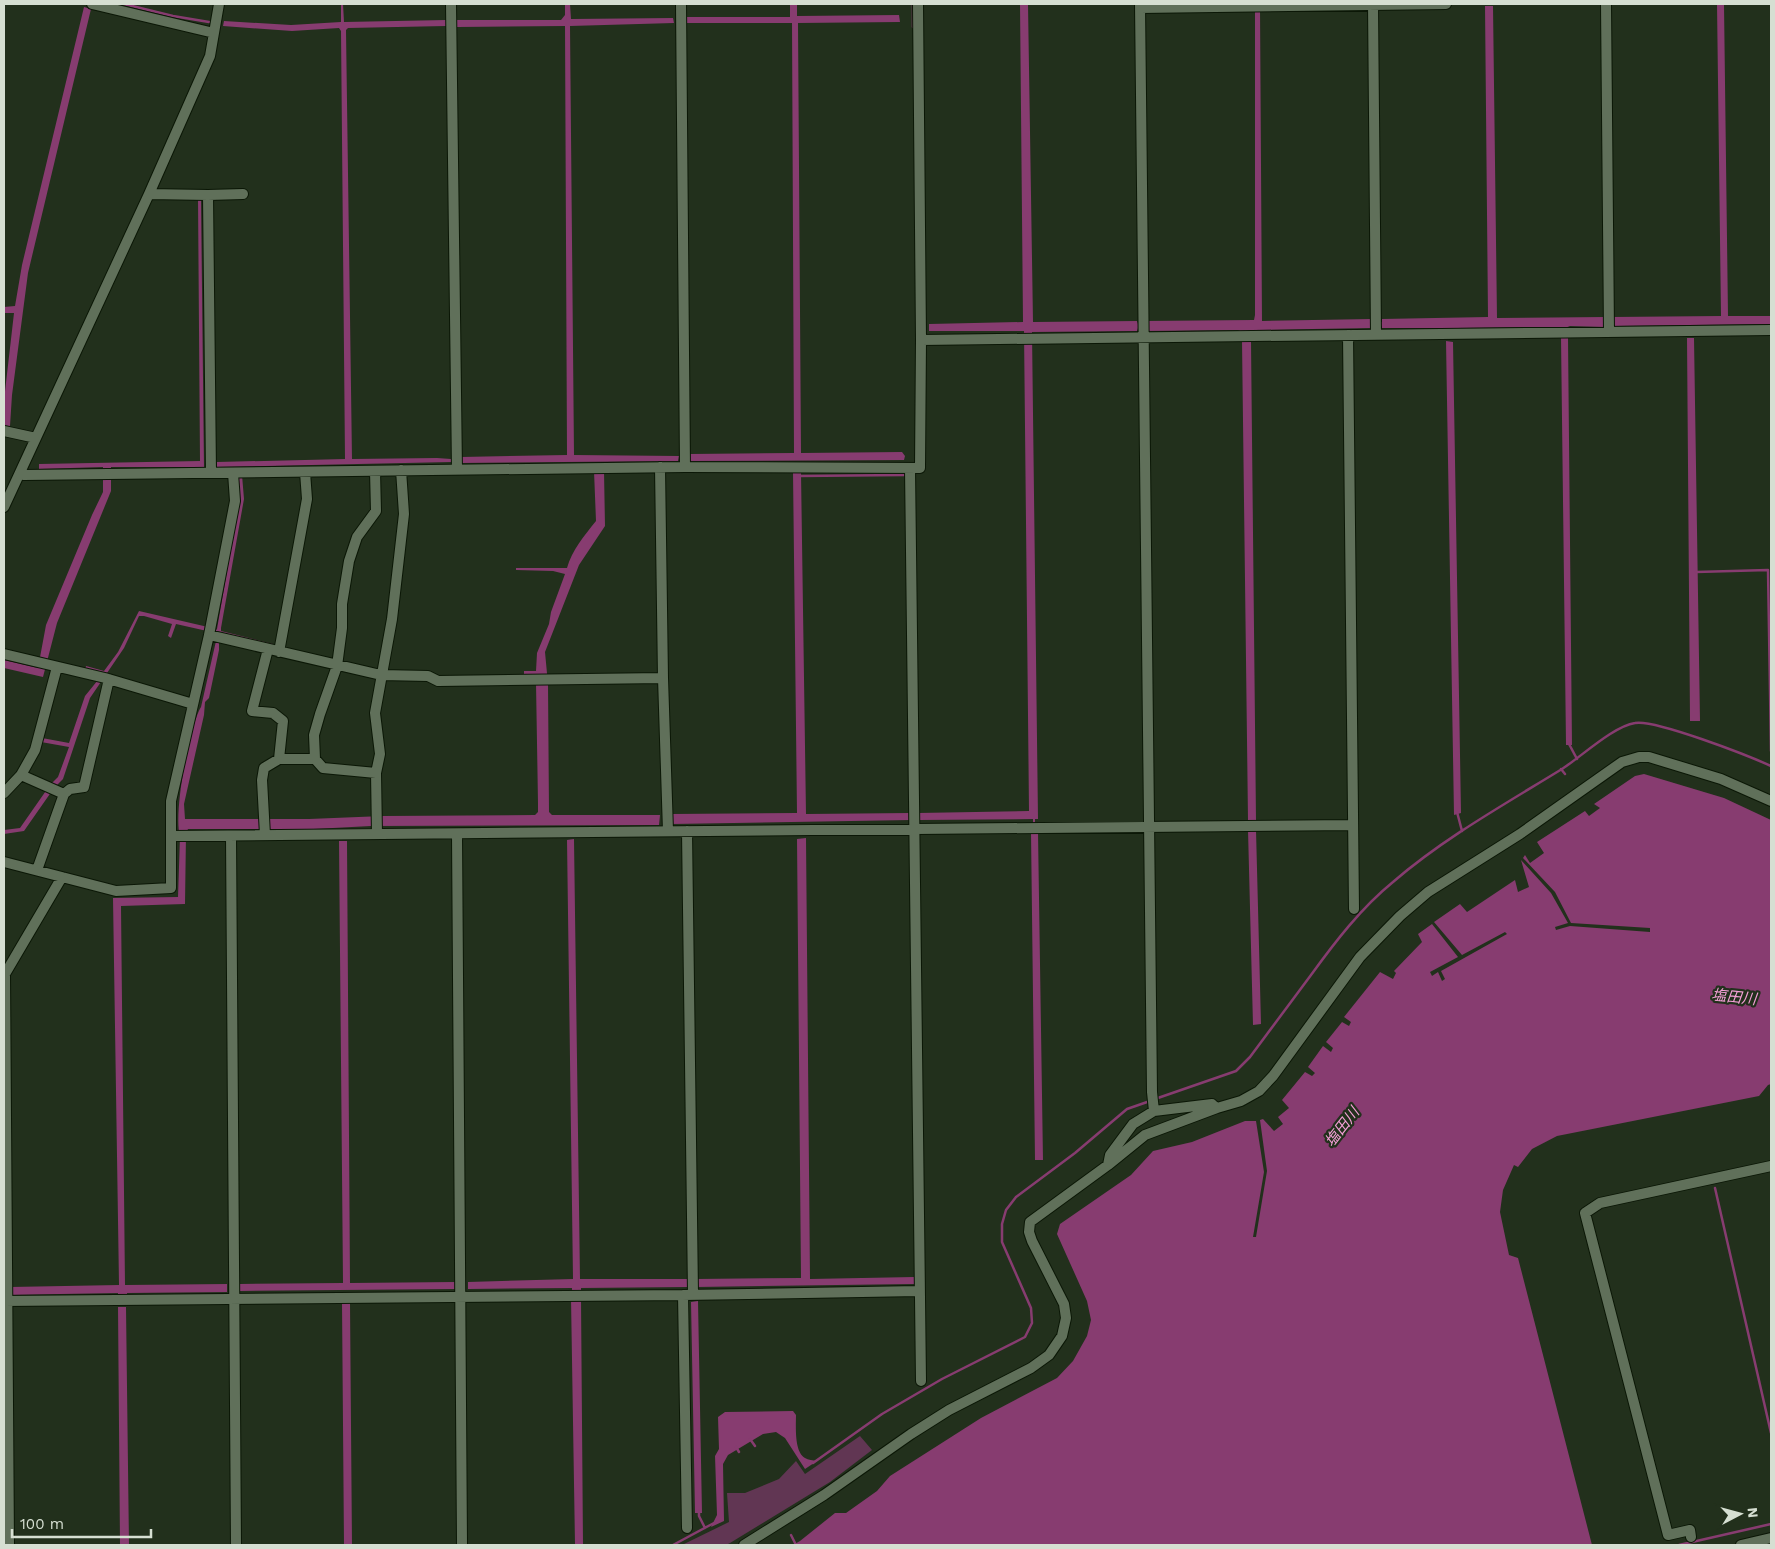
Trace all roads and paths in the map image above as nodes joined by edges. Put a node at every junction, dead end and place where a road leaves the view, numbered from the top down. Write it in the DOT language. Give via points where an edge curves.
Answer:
graph roads {
  1 [pos="92,4"];
  2 [pos="219,4"];
  3 [pos="452,4"];
  4 [pos="681,4"];
  5 [pos="918,4"];
  6 [pos="1373,4"];
  7 [pos="1446,4"];
  8 [pos="1606,4"];
  9 [pos="1140,6"];
  10 [pos="214,33"];
  11 [pos="149,194"];
  12 [pos="208,194"];
  13 [pos="242,194"];
  14 [pos="1609,325"];
  15 [pos="1376,327"];
  16 [pos="1143,330"];
  17 [pos="1771,330"];
  18 [pos="1348,335"];
  19 [pos="921,340"];
  20 [pos="4,430"];
  21 [pos="36,438"];
  22 [pos="685,466"];
  23 [pos="660,467"];
  24 [pos="910,468"];
  25 [pos="401,470"];
  26 [pos="457,470"];
  27 [pos="375,471"];
  28 [pos="233,472"];
  29 [pos="306,472"];
  30 [pos="20,473"];
  31 [pos="211,473"];
  32 [pos="4,507"];
  33 [pos="215,636"];
  34 [pos="268,649"];
  35 [pos="279,652"];
  36 [pos="4,654"];
  37 [pos="53,666"];
  38 [pos="337,666"];
  39 [pos="381,675"];
  40 [pos="104,678"];
  41 [pos="663,678"];
  42 [pos="193,704"];
  43 [pos="279,759"];
  44 [pos="315,759"];
  45 [pos="376,774"];
  46 [pos="21,775"];
  47 [pos="55,790"];
  48 [pos="4,794"];
  49 [pos="1771,801"];
  50 [pos="914,820"];
  51 [pos="667,824"];
  52 [pos="1352,825"];
  53 [pos="1149,826"];
  54 [pos="377,831"];
  55 [pos="687,831"];
  56 [pos="457,834"];
  57 [pos="265,835"];
  58 [pos="174,836"];
  59 [pos="232,836"];
  60 [pos="4,862"];
  61 [pos="37,870"];
  62 [pos="62,877"];
  63 [pos="1354,909"];
  64 [pos="1153,1108"];
  65 [pos="1216,1108"];
  66 [pos="1108,1165"];
  67 [pos="1771,1166"];
  68 [pos="920,1290"];
  69 [pos="694,1291"];
  70 [pos="461,1297"];
  71 [pos="234,1299"];
  72 [pos="5,1301"];
  73 [pos="921,1381"];
  74 [pos="687,1528"];
  75 [pos="1692,1537"];
  76 [pos="1771,1538"];
  77 [pos="9,1545"];
  78 [pos="236,1545"];
  79 [pos="462,1545"];
  80 [pos="744,1545"];
  81 [pos="1740,1545"];
  1 -- 10 [label="street"];
  2 -- 10 [label="street"];
  3 -- 26 [label="street"];
  4 -- 22 [label="street"];
  5 -- 19 [label="street"];
  6 -- 7 [label="street"];
  6 -- 9 [label="street"];
  6 -- 15 [label="street"];
  8 -- 14 [label="street"];
  9 -- 16 [label="street"];
  10 -- 11 [label="street" via="210,56"];
  11 -- 12 [label="street"];
  11 -- 21 [label="street"];
  12 -- 13 [label="street"];
  12 -- 31 [label="street"];
  14 -- 15 [label="street" via="1564,332 1450,334"];
  14 -- 17 [label="street" via="1690,331"];
  15 -- 18 [label="street"];
  16 -- 18 [label="street" via="1246,336"];
  16 -- 19 [label="street" via="1021,339"];
  16 -- 53 [label="street"];
  18 -- 52 [label="street"];
  19 -- 24 [label="street" via="920,468"];
  20 -- 21 [label="street"];
  21 -- 30 [label="street"];
  22 -- 23 [label="street"];
  22 -- 24 [label="street"];
  23 -- 26 [label="street"];
  23 -- 41 [label="street"];
  24 -- 50 [label="street"];
  25 -- 26 [label="street"];
  25 -- 27 [label="street"];
  25 -- 39 [label="street" via="404,514 392,619"];
  27 -- 29 [label="street"];
  27 -- 38 [label="street" via="376,511 358,537 349,561"];
  28 -- 29 [label="street"];
  28 -- 31 [label="street"];
  28 -- 33 [label="street" via="235,501"];
  29 -- 35 [label="street" via="307,499"];
  30 -- 31 [label="street"];
  30 -- 32 [label="street"];
  33 -- 34 [label="street"];
  33 -- 42 [label="street"];
  34 -- 35 [label="street"];
  34 -- 43 [label="street" via="252,710 274,713 283,721"];
  35 -- 38 [label="street"];
  36 -- 37 [label="street"];
  37 -- 40 [label="street"];
  37 -- 46 [label="street" via="35,750"];
  38 -- 39 [label="street"];
  38 -- 44 [label="street" via="314,735"];
  39 -- 41 [label="street" via="428,676 438,681"];
  39 -- 45 [label="street" via="374,713 380,754"];
  40 -- 42 [label="street"];
  40 -- 47 [label="street" via="84,787"];
  41 -- 51 [label="street"];
  42 -- 58 [label="street" via="171,801"];
  43 -- 44 [label="street"];
  43 -- 57 [label="street" via="264,768"];
  44 -- 45 [label="street" via="323,768"];
  45 -- 54 [label="street"];
  46 -- 47 [label="street"];
  46 -- 48 [label="street"];
  47 -- 61 [label="street"];
  49 -- 65 [label="street" via="1721,779 1648,757 1622,762 1520,834 1428,892 1360,957 1259,1091 1241,1101"];
  50 -- 53 [label="street" via="1035,827"];
  50 -- 55 [label="street" via="801,829"];
  50 -- 68 [label="street"];
  51 -- 55 [label="street"];
  51 -- 56 [label="street" via="571,832"];
  52 -- 53 [label="street"];
  52 -- 63 [label="street"];
  53 -- 64 [label="street"];
  54 -- 56 [label="street"];
  54 -- 57 [label="street"];
  55 -- 69 [label="street"];
  56 -- 70 [label="street"];
  57 -- 59 [label="street"];
  58 -- 59 [label="street"];
  58 -- 62 [label="street" via="171,888 116,891"];
  59 -- 71 [label="street"];
  60 -- 61 [label="street"];
  61 -- 62 [label="street"];
  62 -- 72 [label="street" via="4,974"];
  64 -- 65 [label="street" via="1212,1104"];
  64 -- 66 [label="street" via="1133,1124 1110,1155"];
  65 -- 66 [label="street" via="1145,1134"];
  66 -- 80 [label="street" via="1030,1222 1028,1232 1064,1304 1066,1318 1062,1336 1050,1355 926,1424 824,1495"];
  67 -- 75 [label="street" via="1600,1203 1585,1213 1668,1535 1690,1530"];
  68 -- 69 [label="street"];
  68 -- 73 [label="street"];
  69 -- 70 [label="street"];
  69 -- 74 [label="street"];
  70 -- 71 [label="street"];
  70 -- 79 [label="street"];
  71 -- 72 [label="street"];
  71 -- 78 [label="street"];
  72 -- 77 [label="street"];
  76 -- 81 [label="street"];
}
